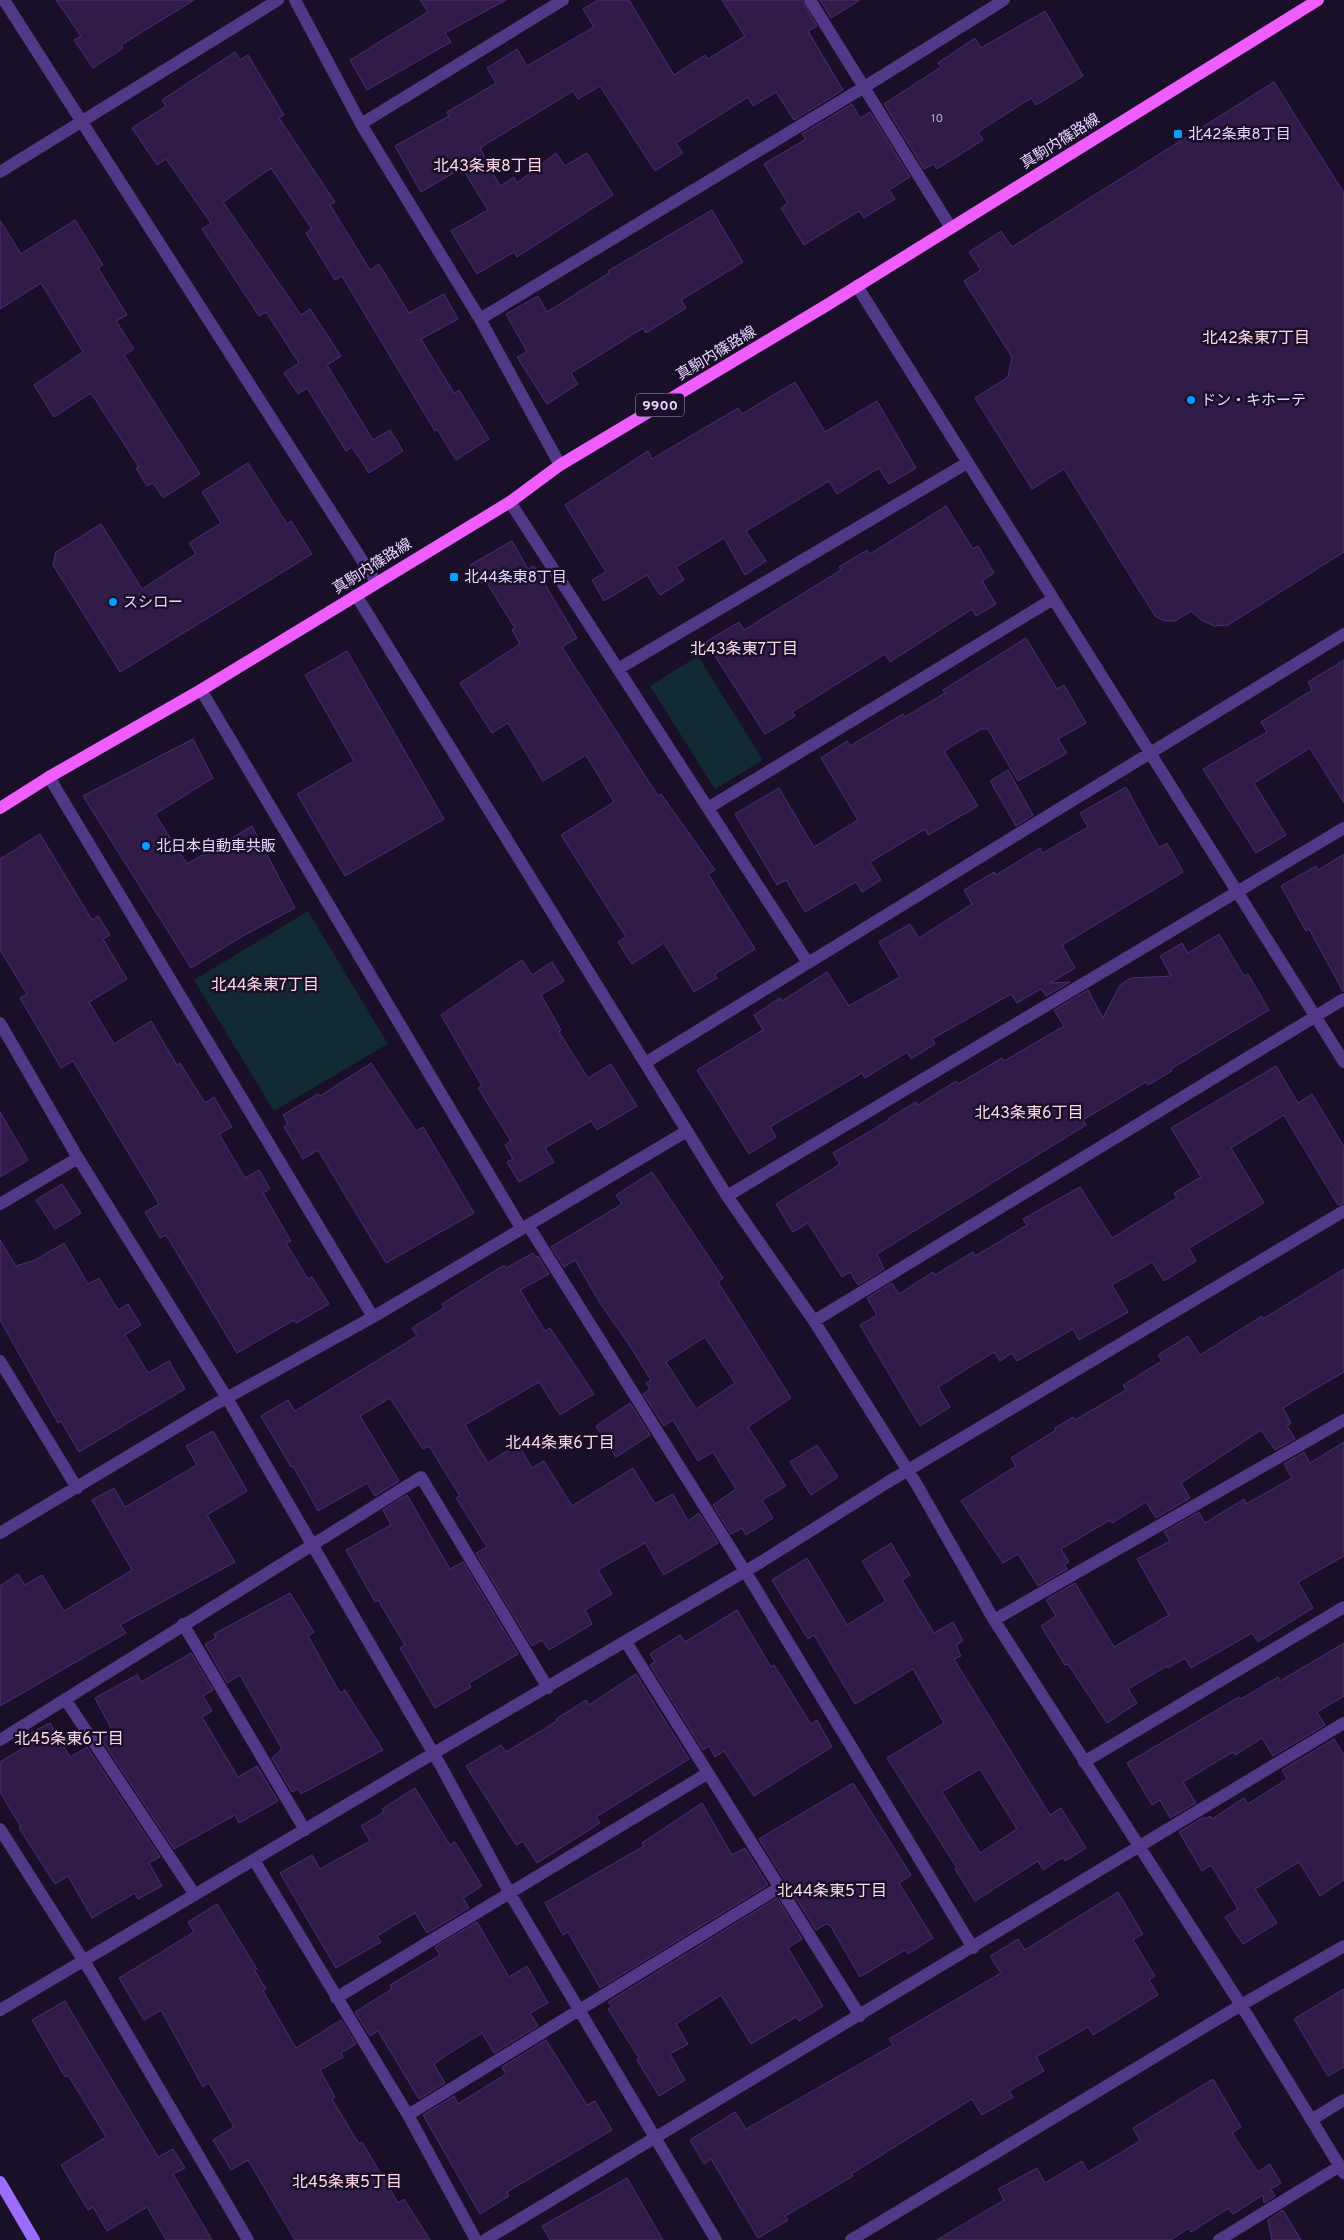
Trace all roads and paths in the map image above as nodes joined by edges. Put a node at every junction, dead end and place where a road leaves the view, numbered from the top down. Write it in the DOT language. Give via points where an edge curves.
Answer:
graph roads {
  1 [pos="4,0"];
  2 [pos="278,0"];
  3 [pos="295,0"];
  4 [pos="563,0"];
  5 [pos="810,0"];
  6 [pos="1004,0"];
  7 [pos="1318,0"];
  8 [pos="866,86"];
  9 [pos="82,119"];
  10 [pos="360,124"];
  11 [pos="0,172"];
  12 [pos="951,228"];
  13 [pos="857,286"];
  14 [pos="480,319"];
  15 [pos="967,463"];
  16 [pos="560,465"];
  17 [pos="510,502"];
  18 [pos="376,582"];
  19 [pos="356,595"];
  20 [pos="1053,598"];
  21 [pos="1344,634"];
  22 [pos="618,669"];
  23 [pos="201,690"];
  24 [pos="1148,753"];
  25 [pos="49,777"];
  26 [pos="0,808"];
  27 [pos="708,808"];
  28 [pos="1344,828"];
  29 [pos="1237,890"];
  30 [pos="808,963"];
  31 [pos="1344,999"];
  32 [pos="1315,1016"];
  33 [pos="0,1023"];
  34 [pos="1344,1062"];
  35 [pos="645,1063"];
  36 [pos="686,1132"];
  37 [pos="78,1158"];
  38 [pos="728,1196"];
  39 [pos="0,1204"];
  40 [pos="1344,1211"];
  41 [pos="525,1227"];
  42 [pos="373,1316"];
  43 [pos="814,1321"];
  44 [pos="0,1361"];
  45 [pos="227,1398"];
  46 [pos="1344,1420"];
  47 [pos="908,1471"];
  48 [pos="77,1488"];
  49 [pos="0,1534"];
  50 [pos="312,1543"];
  51 [pos="745,1572"];
  52 [pos="1344,1607"];
  53 [pos="994,1620"];
  54 [pos="183,1624"];
  55 [pos="626,1642"];
  56 [pos="548,1688"];
  57 [pos="65,1699"];
  58 [pos="1344,1723"];
  59 [pos="0,1740"];
  60 [pos="434,1753"];
  61 [pos="1084,1762"];
  62 [pos="708,1773"];
  63 [pos="0,1829"];
  64 [pos="304,1830"];
  65 [pos="1139,1847"];
  66 [pos="254,1860"];
  67 [pos="780,1887"];
  68 [pos="509,1892"];
  69 [pos="195,1895"];
  70 [pos="1344,1946"];
  71 [pos="974,1948"];
  72 [pos="84,1961"];
  73 [pos="336,1998"];
  74 [pos="1241,2005"];
  75 [pos="0,2010"];
  76 [pos="579,2012"];
  77 [pos="860,2016"];
  78 [pos="1344,2100"];
  79 [pos="408,2115"];
  80 [pos="1311,2120"];
  81 [pos="654,2139"];
  82 [pos="1342,2170"];
  83 [pos="0,2182"];
  84 [pos="34,2240"];
  85 [pos="248,2240"];
  86 [pos="476,2240"];
  87 [pos="485,2240"];
  88 [pos="716,2240"];
  89 [pos="851,2240"];
  90 [pos="1219,2240"];
  1 -- 9 [label="street"];
  2 -- 9 [label="street"];
  3 -- 10 [label="street"];
  4 -- 10 [label="street"];
  5 -- 8 [label="street"];
  6 -- 8 [label="street"];
  7 -- 12 [label="main road, 真駒内篠路線 / 9900"];
  8 -- 12 [label="street"];
  8 -- 14 [label="street"];
  9 -- 11 [label="street"];
  9 -- 18 [label="street"];
  10 -- 14 [label="street"];
  12 -- 13 [label="main road, 真駒内篠路線 / 9900"];
  13 -- 15 [label="street"];
  13 -- 16 [label="main road, 真駒内篠路線 / 9900"];
  14 -- 16 [label="street"];
  15 -- 20 [label="street"];
  15 -- 22 [label="street"];
  16 -- 17 [label="main road, 真駒内篠路線 / 9900"];
  17 -- 18 [label="main road, 真駒内篠路線 / 9900"];
  17 -- 22 [label="street"];
  18 -- 19 [label="main road, 真駒内篠路線 / 9900"];
  19 -- 23 [label="main road, 真駒内篠路線 / 9900"];
  19 -- 35 [label="street"];
  20 -- 24 [label="street"];
  20 -- 27 [label="street"];
  21 -- 24 [label="street"];
  22 -- 27 [label="street"];
  23 -- 25 [label="main road, 真駒内篠路線 / 9900"];
  23 -- 41 [label="street"];
  24 -- 29 [label="street"];
  24 -- 30 [label="street"];
  25 -- 26 [label="main road, 真駒内篠路線 / 9900"];
  25 -- 42 [label="street"];
  27 -- 30 [label="street"];
  28 -- 29 [label="street"];
  29 -- 32 [label="street"];
  29 -- 38 [label="street"];
  30 -- 35 [label="street"];
  31 -- 32 [label="street"];
  32 -- 34 [label="street"];
  32 -- 43 [label="street"];
  33 -- 37 [label="street"];
  35 -- 36 [label="street"];
  36 -- 38 [label="street"];
  36 -- 41 [label="street"];
  37 -- 39 [label="street"];
  37 -- 45 [label="street"];
  38 -- 43 [label="street"];
  40 -- 47 [label="street"];
  41 -- 42 [label="street"];
  41 -- 51 [label="street"];
  42 -- 45 [label="street"];
  43 -- 47 [label="street"];
  44 -- 48 [label="street"];
  45 -- 48 [label="street"];
  45 -- 50 [label="street"];
  46 -- 53 [label="street"];
  47 -- 51 [label="street"];
  47 -- 53 [label="street"];
  48 -- 49 [label="street"];
  50 -- 54 [label="street"];
  50 -- 56 [label="street" via="421,1477"];
  50 -- 60 [label="street"];
  51 -- 55 [label="street"];
  51 -- 71 [label="street"];
  52 -- 61 [label="street"];
  53 -- 61 [label="street"];
  54 -- 57 [label="street"];
  54 -- 64 [label="street"];
  55 -- 56 [label="street"];
  55 -- 62 [label="street"];
  56 -- 60 [label="street"];
  57 -- 59 [label="street"];
  57 -- 69 [label="street"];
  58 -- 65 [label="street"];
  60 -- 64 [label="street"];
  60 -- 68 [label="street"];
  61 -- 65 [label="street"];
  62 -- 67 [label="street"];
  62 -- 68 [label="street"];
  63 -- 72 [label="street"];
  64 -- 66 [label="street"];
  65 -- 71 [label="street"];
  65 -- 74 [label="street"];
  66 -- 69 [label="street"];
  66 -- 73 [label="street"];
  67 -- 76 [label="street"];
  67 -- 77 [label="street"];
  68 -- 73 [label="street"];
  68 -- 76 [label="street"];
  69 -- 72 [label="street"];
  70 -- 74 [label="street"];
  71 -- 77 [label="street"];
  72 -- 75 [label="street"];
  72 -- 85 [label="street"];
  73 -- 79 [label="street"];
  74 -- 80 [label="street"];
  74 -- 89 [label="street"];
  76 -- 79 [label="street"];
  76 -- 81 [label="street"];
  77 -- 81 [label="street"];
  78 -- 80 [label="street"];
  79 -- 86 [label="street"];
  80 -- 82 [label="street"];
  81 -- 87 [label="street"];
  81 -- 88 [label="street"];
  82 -- 90 [label="street"];
  83 -- 84 [label="street"];
}
